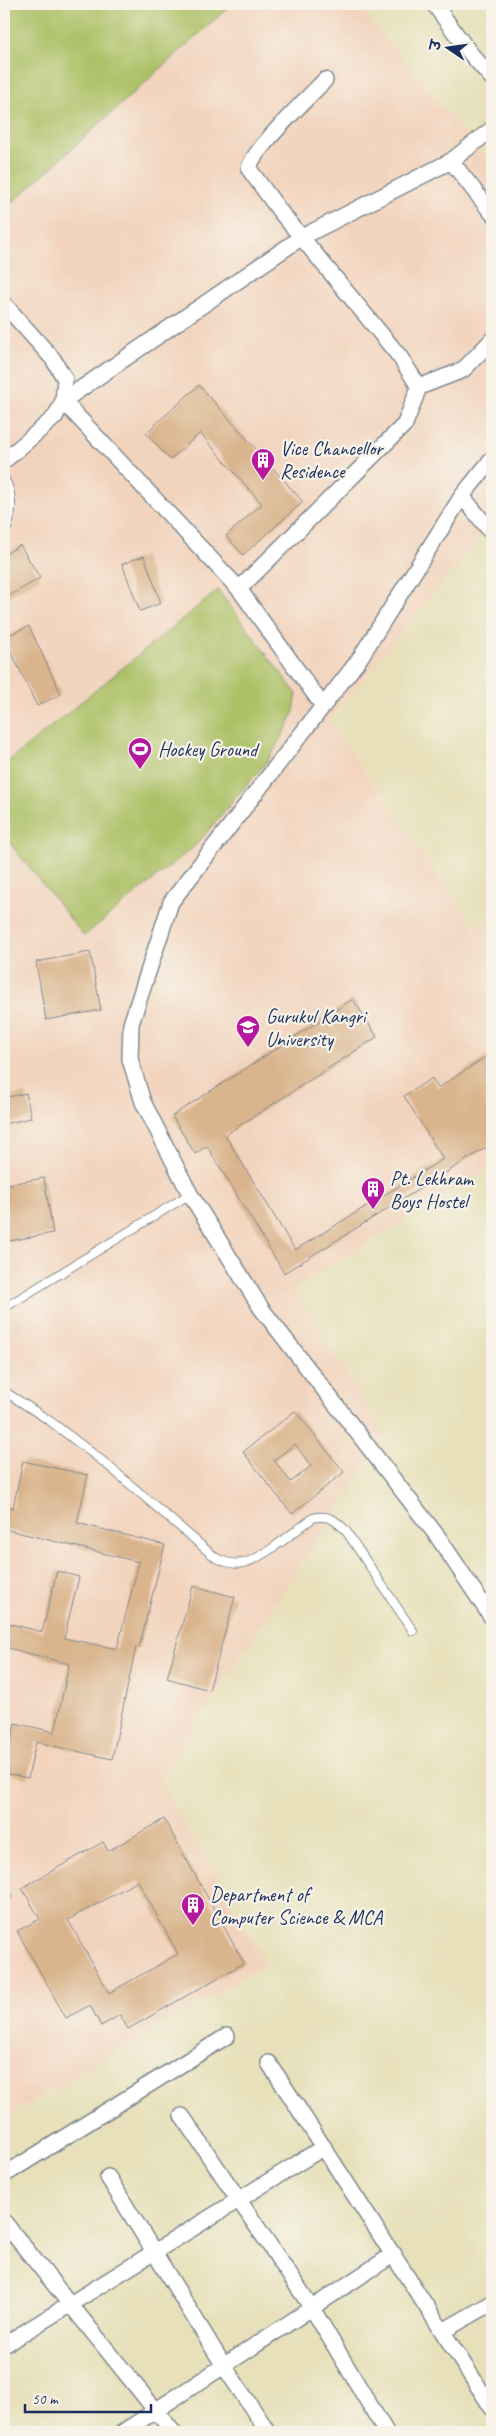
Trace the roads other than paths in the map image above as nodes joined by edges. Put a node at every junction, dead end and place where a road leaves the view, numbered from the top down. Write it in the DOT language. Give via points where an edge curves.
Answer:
graph roads {
  1 [pos="434,4"];
  2 [pos="492,78"];
  3 [pos="325,80"];
  4 [pos="492,129"];
  5 [pos="451,161"];
  6 [pos="492,213"];
  7 [pos="302,237"];
  8 [pos="4,304"];
  9 [pos="492,340"];
  10 [pos="419,387"];
  11 [pos="63,401"];
  12 [pos="492,459"];
  13 [pos="4,461"];
  14 [pos="4,478"];
  15 [pos="462,496"];
  16 [pos="492,533"];
  17 [pos="4,534"];
  18 [pos="239,589"];
  19 [pos="323,706"];
  20 [pos="190,1194"];
  21 [pos="4,1308"];
  22 [pos="4,1391"];
  23 [pos="492,1618"];
  24 [pos="413,1631"];
  25 [pos="227,2036"];
  26 [pos="269,2063"];
  27 [pos="182,2116"];
  28 [pos="324,2147"];
  29 [pos="4,2175"];
  30 [pos="108,2177"];
  31 [pos="239,2201"];
  32 [pos="4,2222"];
  33 [pos="155,2253"];
  34 [pos="394,2254"];
  35 [pos="492,2303"];
  36 [pos="70,2304"];
  37 [pos="312,2308"];
  38 [pos="443,2331"];
  39 [pos="4,2345"];
  40 [pos="224,2366"];
  41 [pos="492,2408"];
  42 [pos="156,2411"];
  43 [pos="124,2432"];
  44 [pos="173,2432"];
  45 [pos="268,2432"];
  46 [pos="386,2432"];
  1 -- 2 [label="street"];
  3 -- 7 [label="street" via="249,163 249,170 257,182"];
  4 -- 5 [label="street"];
  5 -- 6 [label="street"];
  5 -- 7 [label="street"];
  7 -- 10 [label="street" via="400,357"];
  7 -- 11 [label="street"];
  8 -- 11 [label="street" via="53,359 64,378"];
  9 -- 10 [label="street" via="463,370"];
  10 -- 18 [label="street" via="405,424"];
  11 -- 13 [label="street" via="54,417"];
  11 -- 18 [label="street"];
  12 -- 15 [label="street"];
  14 -- 17 [label="lane" via="11,498"];
  15 -- 16 [label="street"];
  15 -- 19 [label="street" via="358,661"];
  18 -- 19 [label="street"];
  19 -- 20 [label="street" via="171,902 131,1024 130,1059 142,1102"];
  20 -- 21 [label="lane"];
  20 -- 23 [label="street" via="260,1308 438,1537"];
  22 -- 24 [label="lane" via="105,1463 216,1558 228,1563 244,1563 256,1558 313,1518 331,1518 346,1531"];
  25 -- 29 [label="street"];
  26 -- 28 [label="street"];
  27 -- 31 [label="street"];
  28 -- 31 [label="street"];
  28 -- 34 [label="street"];
  30 -- 33 [label="street"];
  31 -- 33 [label="street"];
  31 -- 37 [label="street"];
  32 -- 36 [label="street"];
  33 -- 36 [label="street"];
  33 -- 40 [label="street"];
  34 -- 37 [label="street"];
  34 -- 38 [label="street"];
  35 -- 38 [label="street"];
  36 -- 39 [label="street"];
  36 -- 42 [label="street"];
  37 -- 40 [label="street"];
  37 -- 46 [label="street"];
  38 -- 41 [label="street"];
  40 -- 42 [label="street"];
  40 -- 45 [label="street"];
  42 -- 43 [label="street"];
  42 -- 44 [label="street"];
}
